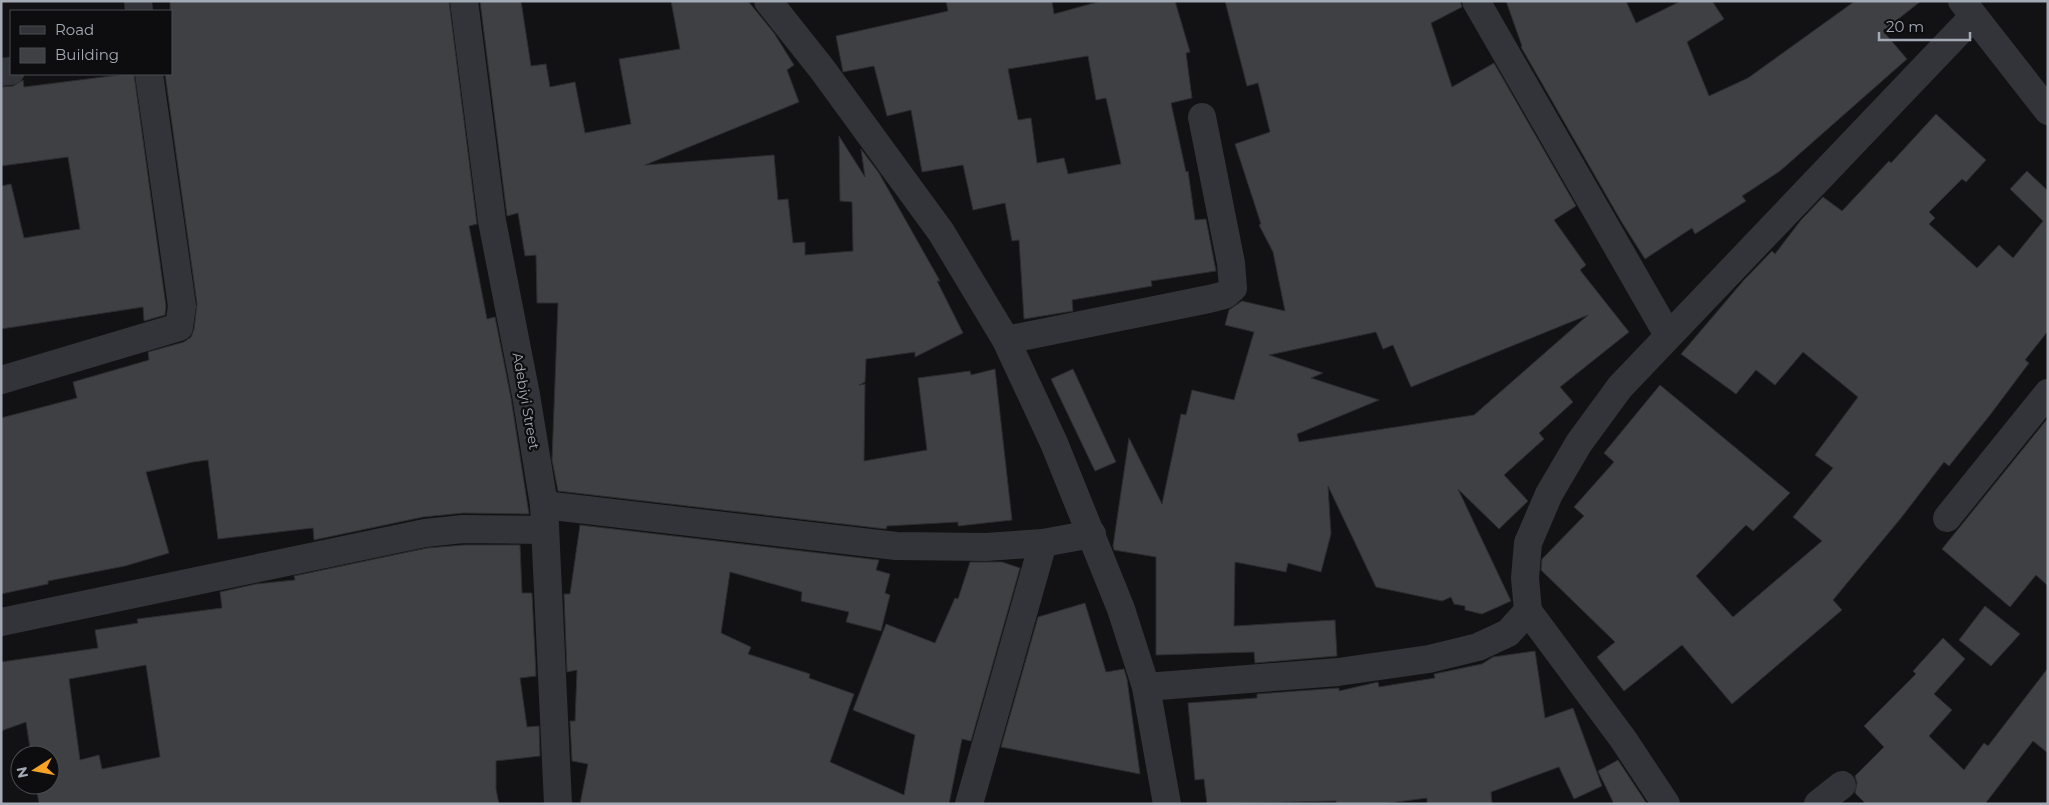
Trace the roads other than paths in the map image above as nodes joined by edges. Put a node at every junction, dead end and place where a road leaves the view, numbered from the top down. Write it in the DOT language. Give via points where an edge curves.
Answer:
graph roads {
  1 [pos="464,1"];
  2 [pos="768,1"];
  3 [pos="1476,1"];
  4 [pos="1967,9"];
  5 [pos="149,75"];
  6 [pos="2048,111"];
  7 [pos="1202,117"];
  8 [pos="1668,335"];
  9 [pos="1006,340"];
  10 [pos="1,380"];
  11 [pos="2048,393"];
  12 [pos="544,518"];
  13 [pos="1947,518"];
  14 [pos="1092,534"];
  15 [pos="1043,544"];
  16 [pos="1528,611"];
  17 [pos="1,622"];
  18 [pos="1146,687"];
  19 [pos="1842,785"];
  20 [pos="558,804"];
  21 [pos="969,804"];
  22 [pos="1168,804"];
  23 [pos="1666,804"];
  24 [pos="1818,804"];
  1 -- 12 [label="street, Adebiyi Street" via="492,221 526,395"];
  2 -- 9 [label="street" via="941,232"];
  3 -- 8 [label="street"];
  4 -- 6 [label="street"];
  4 -- 8 [label="street"];
  5 -- 10 [label="street" via="182,306 179,327"];
  7 -- 9 [label="street" via="1233,288 1225,295 1209,299"];
  8 -- 16 [label="street" via="1620,387 1579,443 1549,494 1528,543 1525,578"];
  9 -- 14 [label="street"];
  11 -- 13 [label="street"];
  12 -- 15 [label="street" via="896,546"];
  12 -- 17 [label="street" via="345,548"];
  12 -- 20 [label="street, Adebiyi Street"];
  14 -- 15 [label="street"];
  14 -- 18 [label="street"];
  15 -- 21 [label="street"];
  16 -- 18 [label="street" via="1508,633 1478,648 1430,660 1338,672"];
  16 -- 23 [label="street" via="1623,739"];
  18 -- 22 [label="street"];
  19 -- 24 [label="street"];
}
